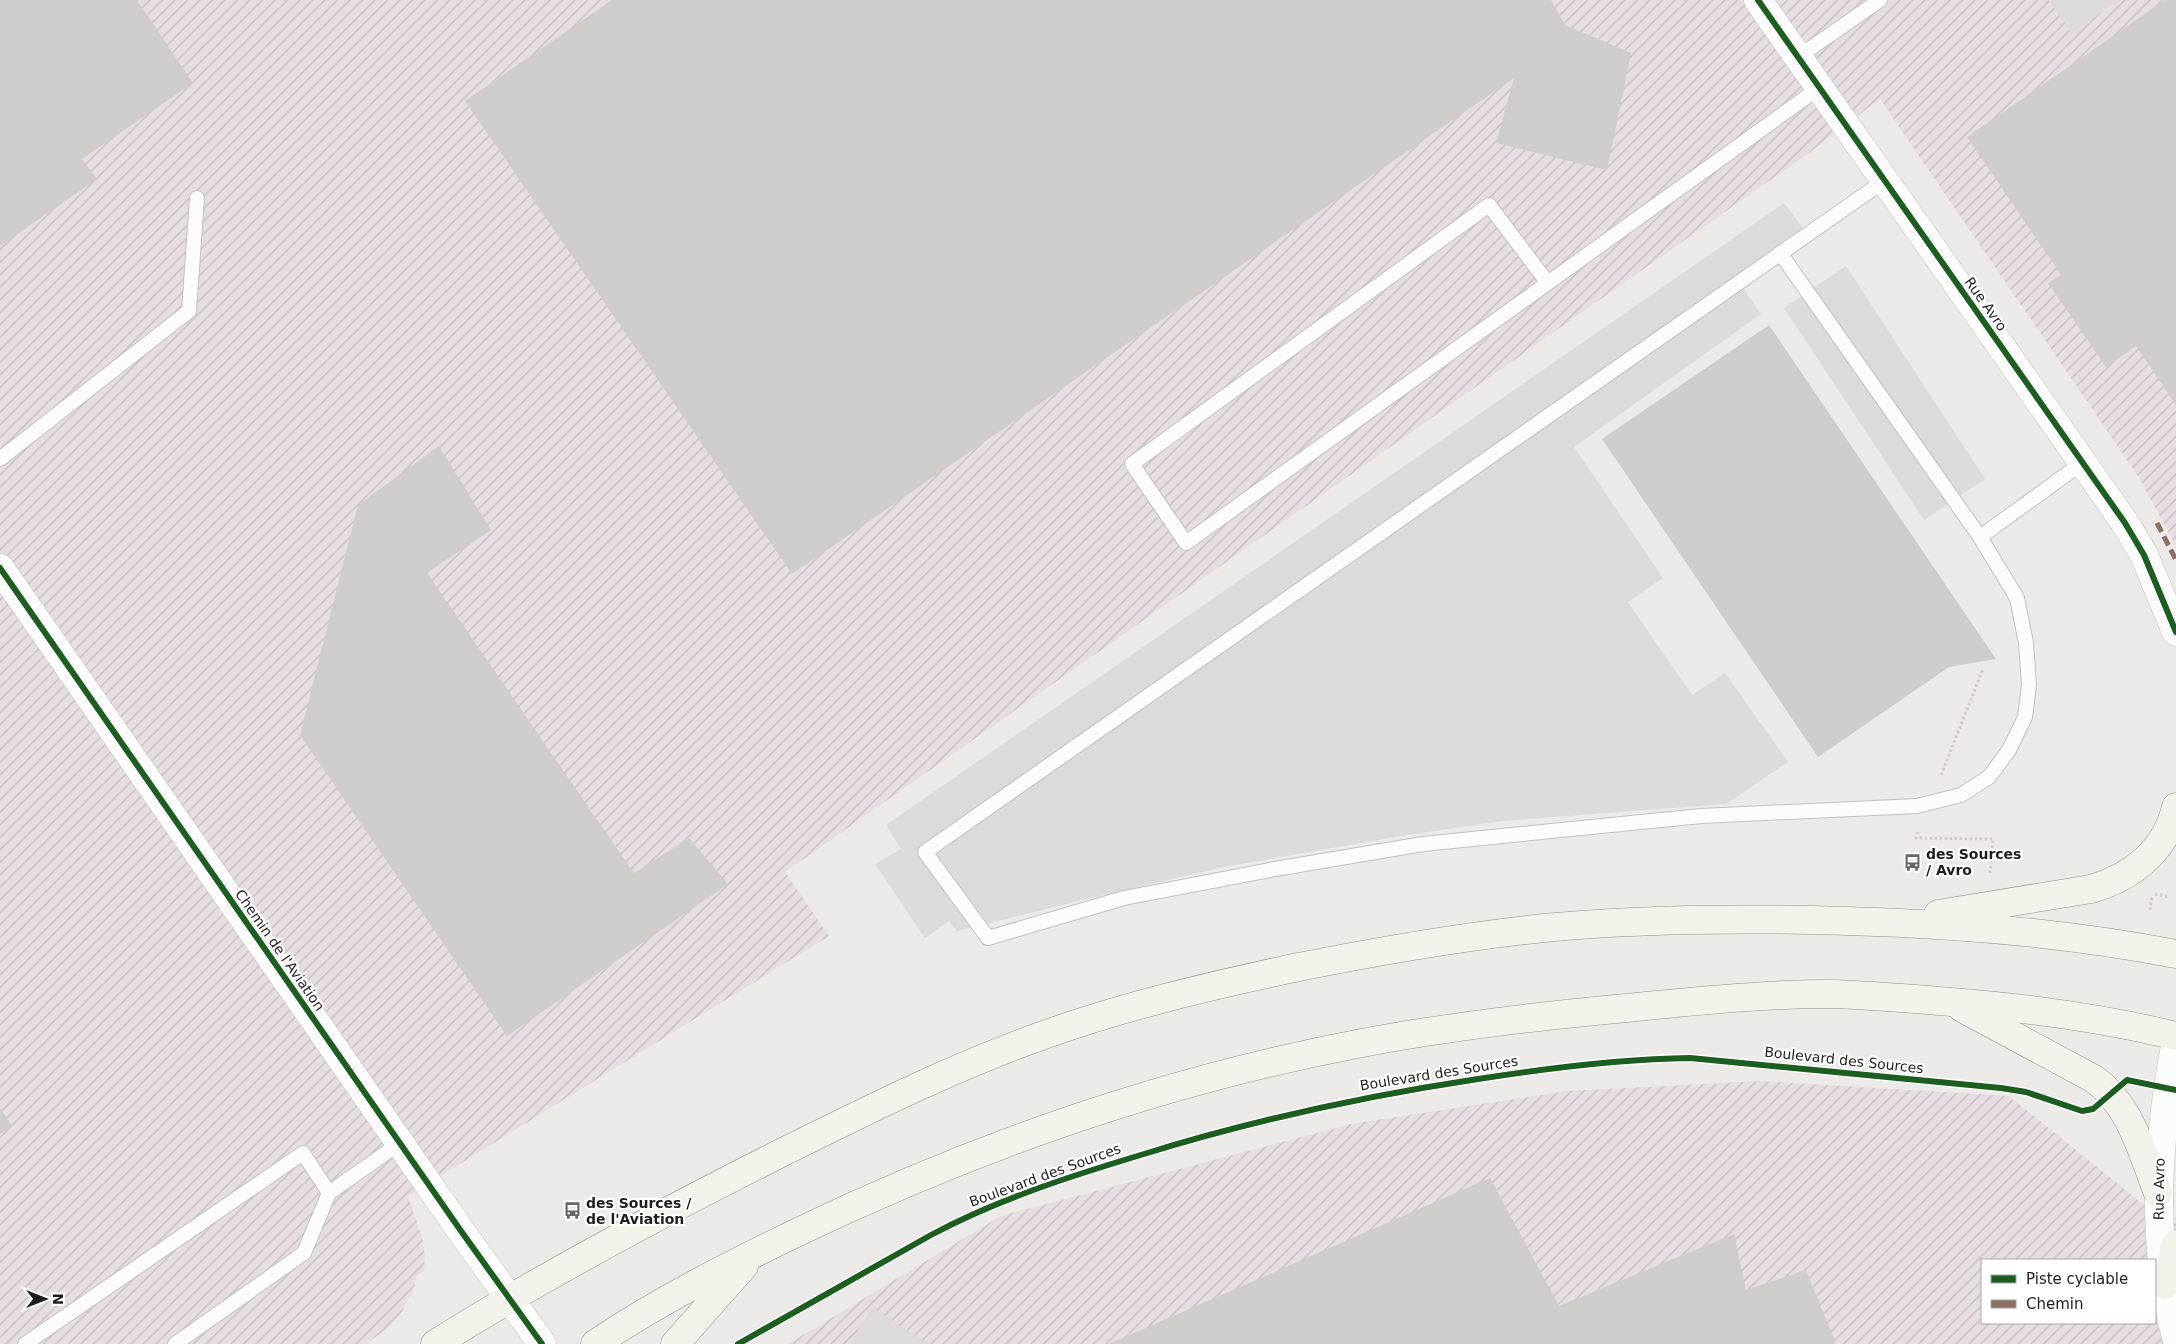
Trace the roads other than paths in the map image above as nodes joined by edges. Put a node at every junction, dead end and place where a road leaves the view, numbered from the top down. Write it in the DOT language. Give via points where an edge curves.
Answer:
graph roads {
  1 [pos="1758,0"];
  2 [pos="1880,0"];
  3 [pos="1798,57"];
  4 [pos="1819,88"];
  5 [pos="1884,181"];
  6 [pos="196,198"];
  7 [pos="1780,253"];
  8 [pos="1548,282"];
  9 [pos="0,459"];
  10 [pos="2082,463"];
  11 [pos="1980,537"];
  12 [pos="0,568"];
  13 [pos="2176,632"];
  14 [pos="2176,806"];
  15 [pos="1890,922"];
  16 [pos="2176,954"];
  17 [pos="1952,1002"];
  18 [pos="2176,1036"];
  19 [pos="2176,1040"];
  20 [pos="400,1143"];
  21 [pos="329,1193"];
  22 [pos="2158,1193"];
  23 [pos="2176,1244"];
  24 [pos="754,1253"];
  25 [pos="2165,1285"];
  26 [pos="510,1300"];
  27 [pos="2176,1337"];
  28 [pos="25,1344"];
  29 [pos="175,1344"];
  30 [pos="435,1344"];
  31 [pos="542,1344"];
  32 [pos="594,1344"];
  33 [pos="675,1344"];
  1 -- 3 [label="street, Rue Avro"];
  2 -- 3 [label="lane"];
  3 -- 4 [label="street, Rue Avro"];
  4 -- 5 [label="street, Rue Avro"];
  4 -- 8 [label="lane"];
  5 -- 7 [label="lane"];
  5 -- 10 [label="street, Rue Avro"];
  6 -- 9 [label="lane" via="189,311"];
  7 -- 11 [label="lane"];
  7 -- 11 [label="lane" via="924,852 988,938 1124,898 1423,844 1701,816 1917,806 1961,795 1989,777 2009,750 2025,717 2029,685 2026,644 2017,598"];
  8 -- 8 [label="lane" via="1186,543 1132,464 1489,205"];
  10 -- 11 [label="lane"];
  10 -- 13 [label="street, Rue Avro" via="2144,555"];
  12 -- 20 [label="street, Chemin de l'Aviation"];
  14 -- 15 [label="main road" via="2166,834 2150,856 2136,869 2108,884"];
  15 -- 16 [label="main road" via="2000,929"];
  15 -- 26 [label="main road" via="1719,920 1543,928 1380,951 1196,990 1047,1034 936,1078 686,1202"];
  17 -- 18 [label="main road" via="2086,1017"];
  17 -- 22 [label="main road" via="2107,1088 2124,1110"];
  17 -- 24 [label="main road" via="1832,994 1685,1002 1478,1024 1315,1053 1142,1097 1027,1135 891,1190"];
  19 -- 22 [label="street, Rue Avro" via="2162,1127"];
  20 -- 21 [label="lane"];
  20 -- 26 [label="street, Chemin de l'Aviation"];
  21 -- 28 [label="lane" via="303,1153"];
  21 -- 29 [label="lane" via="304,1253"];
  22 -- 25 [label="street, Rue Avro"];
  23 -- 25 [label="main road"];
  24 -- 32 [label="main road" via="632,1319"];
  24 -- 33 [label="main road"];
  25 -- 27 [label="street, Rue Avro"];
  26 -- 30 [label="main road"];
  26 -- 31 [label="street, Chemin de l'Aviation"];
}
